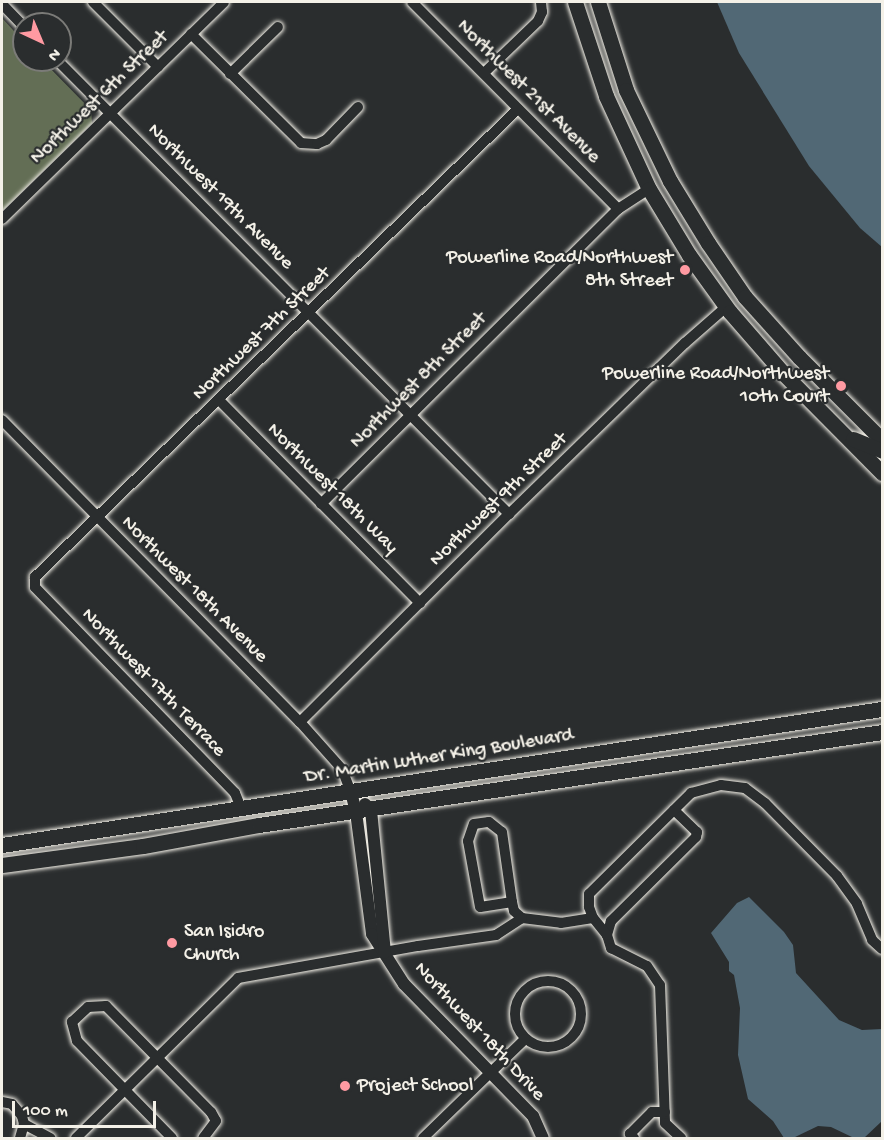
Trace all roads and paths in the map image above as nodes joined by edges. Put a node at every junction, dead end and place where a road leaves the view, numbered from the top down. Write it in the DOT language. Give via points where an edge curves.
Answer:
graph roads {
  1 [pos="93,2"];
  2 [pos="224,2"];
  3 [pos="412,2"];
  4 [pos="541,2"];
  5 [pos="576,2"];
  6 [pos="598,2"];
  7 [pos="278,27"];
  8 [pos="190,34"];
  9 [pos="158,67"];
  10 [pos="69,72"];
  11 [pos="483,73"];
  12 [pos="231,74"];
  13 [pos="358,107"];
  14 [pos="518,109"];
  15 [pos="110,113"];
  16 [pos="638,167"];
  17 [pos="670,181"];
  18 [pos="649,189"];
  19 [pos="685,206"];
  20 [pos="618,209"];
  21 [pos="2,219"];
  22 [pos="726,307"];
  23 [pos="310,312"];
  24 [pos="219,400"];
  25 [pos="411,414"];
  26 [pos="2,420"];
  27 [pos="843,433"];
  28 [pos="882,440"];
  29 [pos="882,451"];
  30 [pos="882,474"];
  31 [pos="321,504"];
  32 [pos="509,514"];
  33 [pos="98,518"];
  34 [pos="35,587"];
  35 [pos="420,603"];
  36 [pos="882,709"];
  37 [pos="300,722"];
  38 [pos="882,732"];
  39 [pos="351,792"];
  40 [pos="241,808"];
  41 [pos="674,810"];
  42 [pos="364,811"];
  43 [pos="2,844"];
  44 [pos="2,865"];
  45 [pos="512,902"];
  46 [pos="522,918"];
  47 [pos="593,918"];
  48 [pos="607,935"];
  49 [pos="882,949"];
  50 [pos="385,952"];
  51 [pos="525,1039"];
  52 [pos="158,1056"];
  53 [pos="491,1073"];
  54 [pos="125,1091"];
  55 [pos="2,1102"];
  56 [pos="665,1112"];
  57 [pos="24,1124"];
  58 [pos="20,1138"];
  59 [pos="50,1138"];
  60 [pos="76,1138"];
  61 [pos="172,1138"];
  62 [pos="202,1138"];
  63 [pos="423,1138"];
  64 [pos="543,1138"];
  65 [pos="634,1138"];
  66 [pos="681,1138"];
  1 -- 9 [label="street"];
  2 -- 8 [label="street, Northwest 6th Street"];
  3 -- 11 [label="street, Northwest 21st Avenue"];
  4 -- 11 [label="street" via="538,21"];
  5 -- 16 [label="main road" via="606,96"];
  6 -- 17 [label="main road" via="627,90"];
  7 -- 12 [label="street"];
  8 -- 9 [label="street, Northwest 6th Street"];
  8 -- 12 [label="street"];
  9 -- 15 [label="street, Northwest 6th Street"];
  10 -- 15 [label="street, Northwest 19th Avenue"];
  11 -- 14 [label="street, Northwest 21st Avenue"];
  12 -- 13 [label="street" via="301,143 326,140"];
  14 -- 20 [label="street, Northwest 21st Avenue"];
  14 -- 23 [label="street, Northwest 7th Street"];
  15 -- 21 [label="street, Northwest 6th Street"];
  15 -- 23 [label="street, Northwest 19th Avenue"];
  16 -- 17 [label="main road"];
  16 -- 18 [label="main road"];
  17 -- 19 [label="main road"];
  18 -- 19 [label="main road" via="665,191"];
  18 -- 20 [label="street, Northwest 8th Street"];
  18 -- 22 [label="main road" via="688,255"];
  19 -- 28 [label="main road" via="746,297"];
  20 -- 25 [label="street, Northwest 8th Street"];
  22 -- 27 [label="main road" via="783,373"];
  22 -- 32 [label="street, Northwest 9th Street"];
  23 -- 24 [label="street, Northwest 7th Street"];
  23 -- 25 [label="street, Northwest 19th Avenue"];
  24 -- 31 [label="street, Northwest 18th Way"];
  24 -- 33 [label="street, Northwest 7th Street"];
  25 -- 31 [label="street, Northwest 8th Street"];
  25 -- 32 [label="street, Northwest 19th Avenue"];
  26 -- 33 [label="street, Northwest 18th Avenue"];
  27 -- 29 [label="main road"];
  27 -- 30 [label="main road"];
  31 -- 35 [label="street, Northwest 18th Way"];
  32 -- 35 [label="street, Northwest 9th Street"];
  33 -- 34 [label="street, Northwest 7th Street" via="35,577"];
  33 -- 37 [label="street, Northwest 18th Avenue"];
  34 -- 40 [label="street, Northwest 17th Terrace" via="235,793"];
  35 -- 37 [label="street, Northwest 9th Street"];
  36 -- 39 [label="main road, Dr. Martin Luther King Boulevard"];
  37 -- 39 [label="street, Northwest 18th Avenue" via="342,769"];
  38 -- 42 [label="main road, Dr. Martin Luther King Boulevard"];
  39 -- 40 [label="main road, Dr. Martin Luther King Boulevard"];
  39 -- 42 [label="street, Northwest 18th Drive"];
  40 -- 43 [label="main road, Dr. Martin Luther King Boulevard"];
  41 -- 47 [label="street" via="589,894"];
  41 -- 48 [label="street" via="697,832 696,837 611,921"];
  41 -- 49 [label="street" via="691,793 703,789 721,785 745,788 837,876 857,904 872,940"];
  42 -- 44 [label="main road, Dr. Martin Luther King Boulevard"];
  42 -- 50 [label="street, Northwest 18th Drive"];
  45 -- 45 [label="street" via="480,908 468,841 474,824 489,822 502,832"];
  45 -- 46 [label="street" via="514,911"];
  46 -- 47 [label="street" via="561,923"];
  46 -- 50 [label="street" via="496,935"];
  47 -- 48 [label="street"];
  48 -- 56 [label="street" via="611,948 647,966 660,985"];
  50 -- 52 [label="street" via="238,978"];
  50 -- 53 [label="street, Northwest 18th Drive" via="404,984"];
  51 -- 51 [label="street" via="544,1047 564,1043 573,1036 581,1007 570,988 549,980 527,987 519,996 515,1018"];
  51 -- 53 [label="street"];
  52 -- 54 [label="street"];
  52 -- 54 [label="street" via="106,1006 87,1007 72,1022 76,1041"];
  52 -- 62 [label="street" via="216,1121"];
  53 -- 63 [label="street"];
  53 -- 64 [label="street, Northwest 18th Drive" via="533,1116"];
  54 -- 60 [label="street"];
  54 -- 61 [label="street"];
  55 -- 57 [label="street" via="18,1109"];
  56 -- 65 [label="street" via="652,1112 630,1134"];
  56 -- 66 [label="street" via="665,1123"];
  57 -- 58 [label="street"];
  57 -- 59 [label="street"];
}
